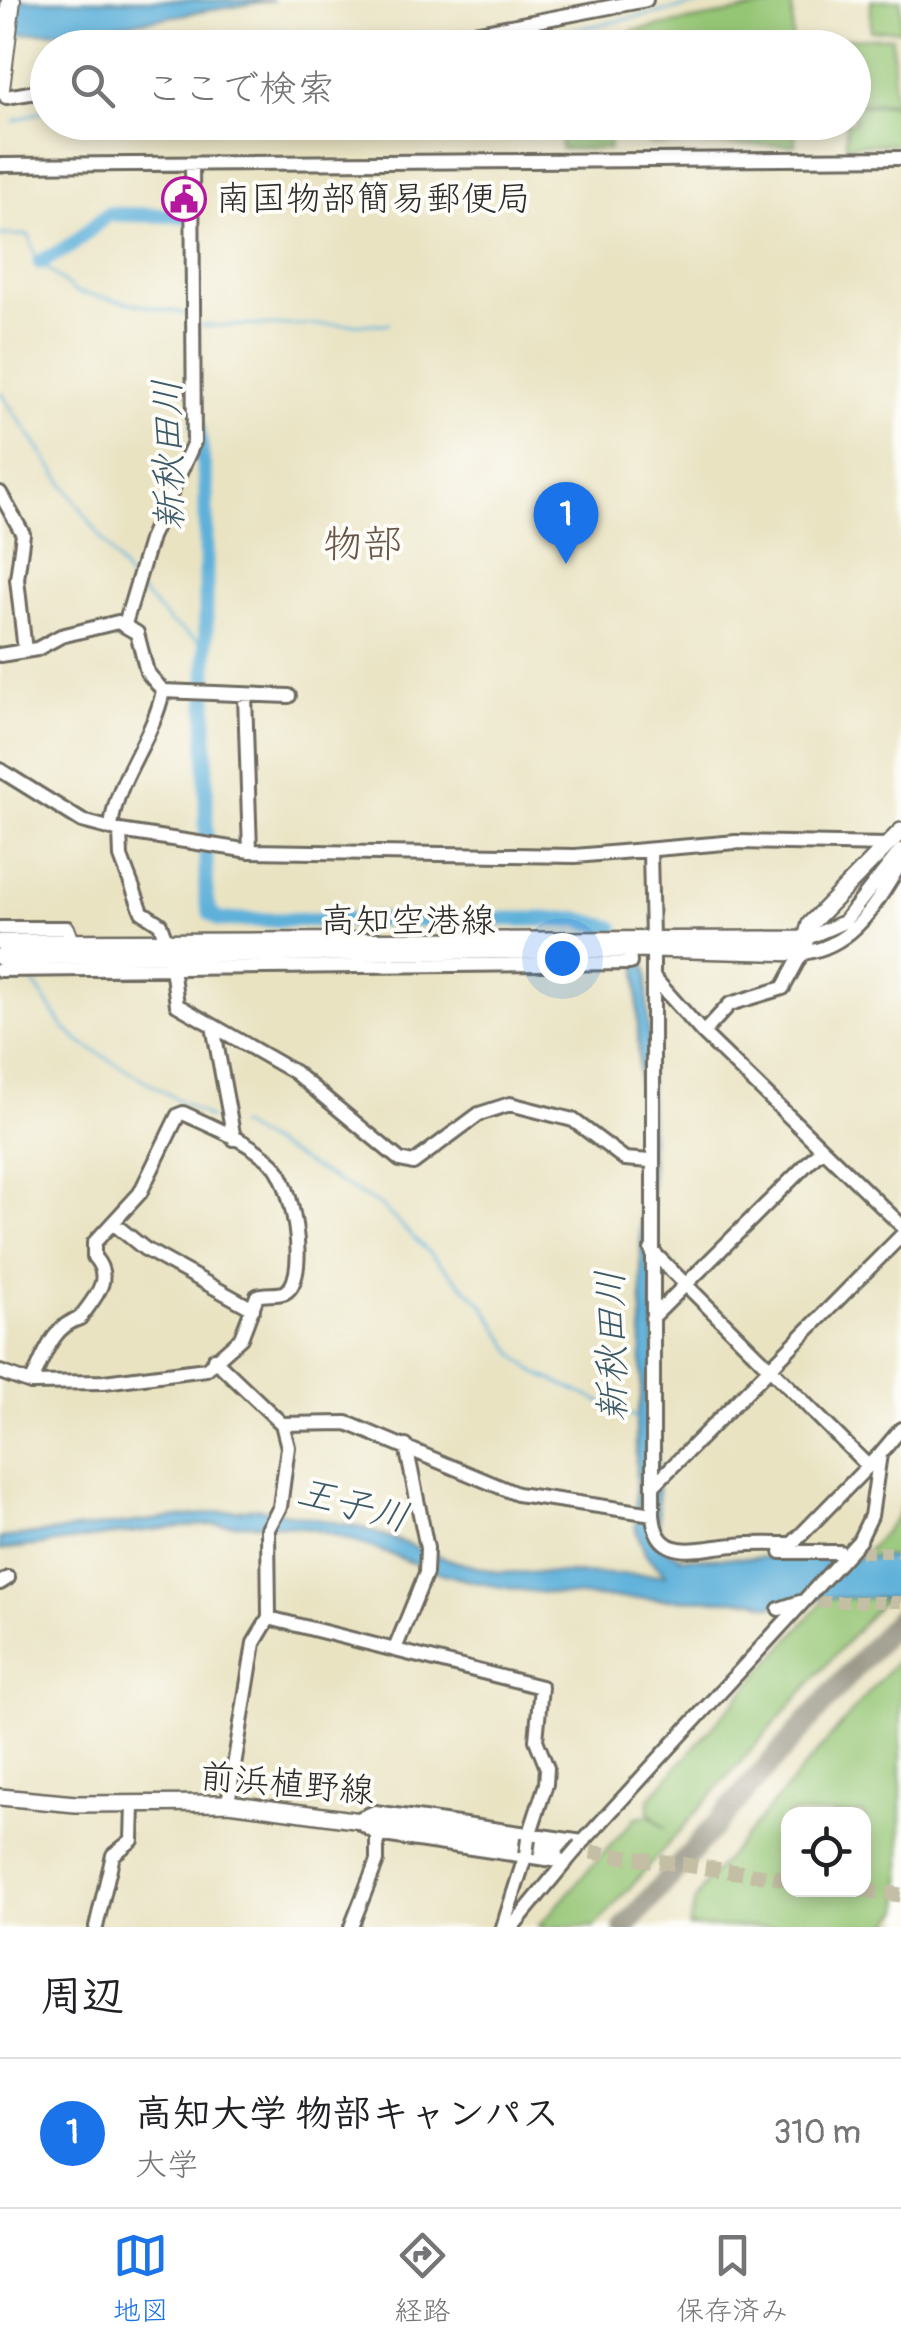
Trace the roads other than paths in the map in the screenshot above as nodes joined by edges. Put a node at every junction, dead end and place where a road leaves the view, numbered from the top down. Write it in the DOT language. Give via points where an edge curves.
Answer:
graph roads {
  1 [pos="12,0"];
  2 [pos="646,0"];
  3 [pos="490,30"];
  4 [pos="2,90"];
  5 [pos="30,90"];
  6 [pos="901,158"];
  7 [pos="192,164"];
  8 [pos="0,165"];
  9 [pos="0,493"];
  10 [pos="125,624"];
  11 [pos="25,651"];
  12 [pos="0,655"];
  13 [pos="163,691"];
  14 [pos="245,696"];
  15 [pos="288,696"];
  16 [pos="0,770"];
  17 [pos="115,830"];
  18 [pos="901,830"];
  19 [pos="894,848"];
  20 [pos="250,851"];
  21 [pos="650,852"];
  22 [pos="901,864"];
  23 [pos="0,928"];
  24 [pos="72,941"];
  25 [pos="0,942"];
  26 [pos="652,943"];
  27 [pos="804,946"];
  28 [pos="168,953"];
  29 [pos="0,957"];
  30 [pos="0,970"];
  31 [pos="654,978"];
  32 [pos="212,1026"];
  33 [pos="703,1033"];
  34 [pos="234,1139"];
  35 [pos="820,1150"];
  36 [pos="646,1160"];
  37 [pos="114,1224"];
  38 [pos="901,1226"];
  39 [pos="901,1236"];
  40 [pos="650,1250"];
  41 [pos="686,1285"];
  42 [pos="252,1309"];
  43 [pos="652,1318"];
  44 [pos="214,1359"];
  45 [pos="771,1368"];
  46 [pos="0,1372"];
  47 [pos="31,1382"];
  48 [pos="282,1424"];
  49 [pos="901,1429"];
  50 [pos="406,1446"];
  51 [pos="880,1454"];
  52 [pos="868,1466"];
  53 [pos="653,1486"];
  54 [pos="652,1514"];
  55 [pos="714,1548"];
  56 [pos="840,1552"];
  57 [pos="800,1602"];
  58 [pos="779,1609"];
  59 [pos="269,1618"];
  60 [pos="395,1649"];
  61 [pos="0,1797"];
  62 [pos="228,1803"];
  63 [pos="134,1805"];
  64 [pos="356,1820"];
  65 [pos="377,1834"];
  66 [pos="529,1836"];
  67 [pos="573,1851"];
  68 [pos="526,1855"];
  69 [pos="96,1927"];
  70 [pos="351,1927"];
  71 [pos="504,1927"];
  72 [pos="512,1927"];
  1 -- 4 [label="highway"];
  2 -- 3 [label="street"];
  4 -- 5 [label="street"];
  6 -- 7 [label="street"];
  7 -- 8 [label="street"];
  7 -- 10 [label="street" via="194,442 151,537"];
  9 -- 11 [label="street" via="23,534 17,579"];
  10 -- 11 [label="street" via="108,623"];
  10 -- 13 [label="street" via="140,637 147,672"];
  11 -- 12 [label="street"];
  13 -- 14 [label="street"];
  13 -- 17 [label="street" via="144,747 117,790"];
  14 -- 15 [label="street"];
  14 -- 20 [label="street"];
  16 -- 17 [label="street" via="82,820"];
  17 -- 20 [label="street"];
  17 -- 28 [label="street" via="142,912 160,924"];
  18 -- 19 [label="main road"];
  19 -- 21 [label="street" via="736,842"];
  19 -- 27 [label="main road" via="810,924"];
  20 -- 21 [label="street"];
  21 -- 26 [label="street"];
  22 -- 27 [label="street" via="851,933 830,947"];
  23 -- 24 [label="street" via="66,928"];
  24 -- 25 [label="main road, 高知空港線"];
  24 -- 28 [label="main road, 高知空港線"];
  26 -- 27 [label="main road, 高知空港線"];
  26 -- 28 [label="main road, 高知空港線"];
  26 -- 28 [label="main road, 高知空港線" via="629,949"];
  26 -- 31 [label="street"];
  27 -- 33 [label="street" via="783,988 730,1004"];
  28 -- 29 [label="main road, 高知空港線"];
  28 -- 30 [label="street"];
  28 -- 32 [label="street" via="177,1005"];
  31 -- 33 [label="street"];
  31 -- 36 [label="street"];
  32 -- 34 [label="street"];
  32 -- 36 [label="street" via="294,1072 407,1164 490,1107 510,1104 573,1120 624,1159"];
  33 -- 35 [label="street"];
  34 -- 37 [label="street" via="178,1115 140,1193"];
  34 -- 42 [label="street" via="275,1166 300,1244 286,1292 259,1294"];
  35 -- 38 [label="street"];
  35 -- 41 [label="street"];
  36 -- 40 [label="street"];
  37 -- 42 [label="street" via="145,1249"];
  37 -- 47 [label="street" via="94,1243 104,1282 80,1318 56,1332"];
  39 -- 45 [label="street"];
  40 -- 41 [label="street"];
  40 -- 43 [label="street"];
  41 -- 43 [label="street"];
  41 -- 45 [label="street"];
  42 -- 44 [label="street" via="241,1338"];
  43 -- 53 [label="street"];
  44 -- 47 [label="street" via="206,1369 179,1374"];
  44 -- 48 [label="street"];
  45 -- 52 [label="street"];
  45 -- 53 [label="street"];
  46 -- 47 [label="street"];
  48 -- 50 [label="street" via="348,1423"];
  48 -- 59 [label="street" via="288,1473 268,1529"];
  49 -- 51 [label="street"];
  50 -- 54 [label="street" via="517,1494"];
  50 -- 60 [label="street" via="426,1573"];
  51 -- 52 [label="street"];
  51 -- 67 [label="street" via="872,1516 859,1540"];
  52 -- 55 [label="street" via="792,1544"];
  53 -- 54 [label="street"];
  54 -- 55 [label="street" via="668,1548"];
  55 -- 56 [label="street"];
  57 -- 58 [label="street"];
  59 -- 60 [label="street"];
  59 -- 62 [label="street" via="254,1643"];
  60 -- 66 [label="street" via="541,1687 536,1740 548,1768"];
  61 -- 63 [label="main road, 前浜植野線"];
  62 -- 63 [label="main road, 前浜植野線"];
  62 -- 64 [label="main road, 前浜植野線"];
  63 -- 69 [label="street" via="132,1840 113,1855"];
  64 -- 65 [label="street"];
  64 -- 66 [label="street" via="374,1812"];
  64 -- 67 [label="main road, 前浜植野線"];
  65 -- 68 [label="street"];
  65 -- 70 [label="street" via="377,1861"];
  66 -- 67 [label="street"];
  66 -- 68 [label="street, bridge"];
  67 -- 68 [label="street"];
  67 -- 72 [label="street"];
  68 -- 71 [label="street"];
}
